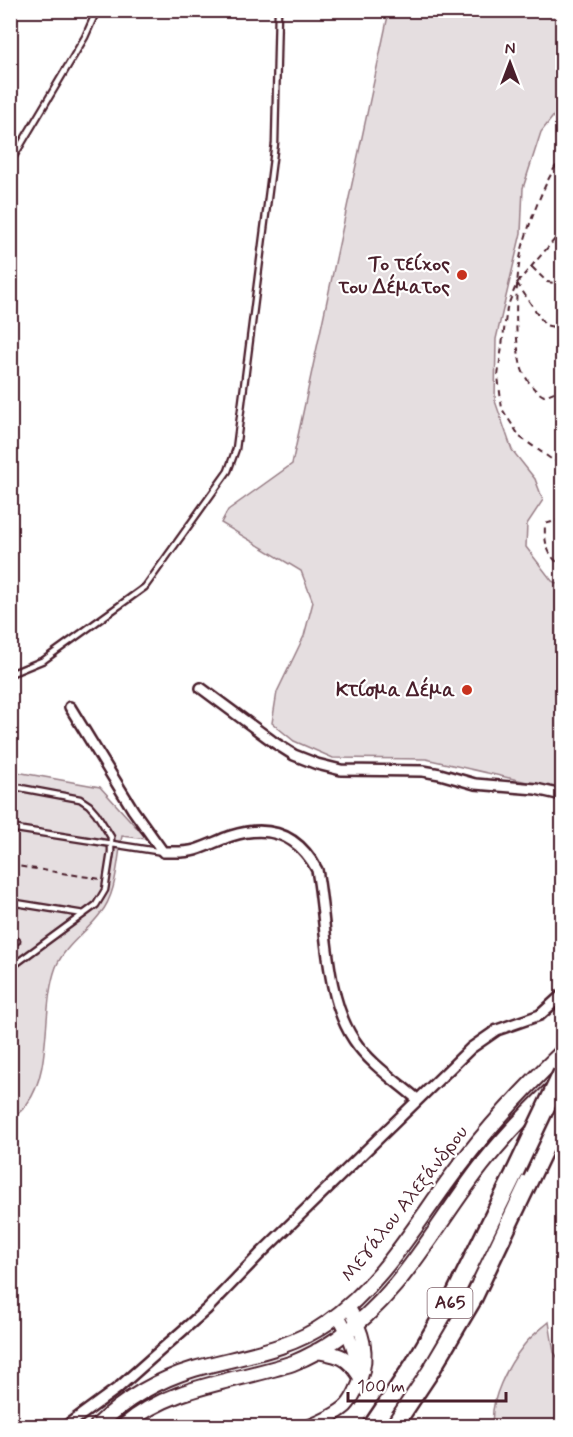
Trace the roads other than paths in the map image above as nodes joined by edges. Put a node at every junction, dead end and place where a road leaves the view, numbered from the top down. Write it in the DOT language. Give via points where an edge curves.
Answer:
graph roads {
  1 [pos="98,10"];
  2 [pos="279,10"];
  3 [pos="10,163"];
  4 [pos="10,674"];
  5 [pos="201,688"];
  6 [pos="70,707"];
  7 [pos="10,786"];
  8 [pos="562,795"];
  9 [pos="10,828"];
  10 [pos="112,844"];
  11 [pos="163,852"];
  12 [pos="10,902"];
  13 [pos="84,914"];
  14 [pos="10,940"];
  15 [pos="17,941"];
  16 [pos="10,968"];
  17 [pos="562,995"];
  18 [pos="562,1052"];
  19 [pos="562,1073"];
  20 [pos="562,1078"];
  21 [pos="417,1099"];
  22 [pos="562,1112"];
  23 [pos="343,1311"];
  24 [pos="353,1327"];
  25 [pos="317,1351"];
  26 [pos="359,1379"];
  27 [pos="66,1426"];
  28 [pos="98,1426"];
  29 [pos="124,1426"];
  30 [pos="310,1426"];
  31 [pos="372,1426"];
  32 [pos="394,1426"];
  1 -- 3 [label="lane"];
  2 -- 4 [label="lane" via="275,142 236,449 228,471 145,586 44,660"];
  5 -- 8 [label="street" via="274,743 317,764 341,770 423,771"];
  6 -- 11 [label="street"];
  7 -- 10 [label="lane" via="80,799 108,829"];
  9 -- 10 [label="lane"];
  10 -- 11 [label="lane"];
  10 -- 13 [label="lane" via="101,898"];
  11 -- 21 [label="street" via="194,850 258,830 285,836 300,846 317,870 335,998 343,1020 354,1041"];
  12 -- 13 [label="lane"];
  13 -- 16 [label="lane"];
  14 -- 15 [label="lane"];
  17 -- 21 [label="street" via="540,1015 485,1036"];
  18 -- 23 [label="main road, Μεγάλου Αλεξάνδρου" via="509,1104 374,1282"];
  19 -- 31 [label="highway, Α65, bridge" via="455,1294"];
  20 -- 24 [label="main road, Μεγάλου Αλεξάνδρου" via="523,1116 387,1294"];
  21 -- 27 [label="street" via="198,1317 118,1388"];
  22 -- 32 [label="highway, Α65" via="472,1301"];
  23 -- 24 [label="street"];
  23 -- 28 [label="main road, Μεγάλου Αλεξάνδρου" via="289,1345 165,1379 141,1391"];
  24 -- 25 [label="main road, Μεγάλου Αλεξάνδρου"];
  24 -- 26 [label="street"];
  25 -- 26 [label="main road" via="343,1357 352,1364"];
  25 -- 29 [label="main road, Μεγάλου Αλεξάνδρου" via="295,1362 196,1388 148,1409"];
  26 -- 30 [label="street" via="345,1407"];
}
